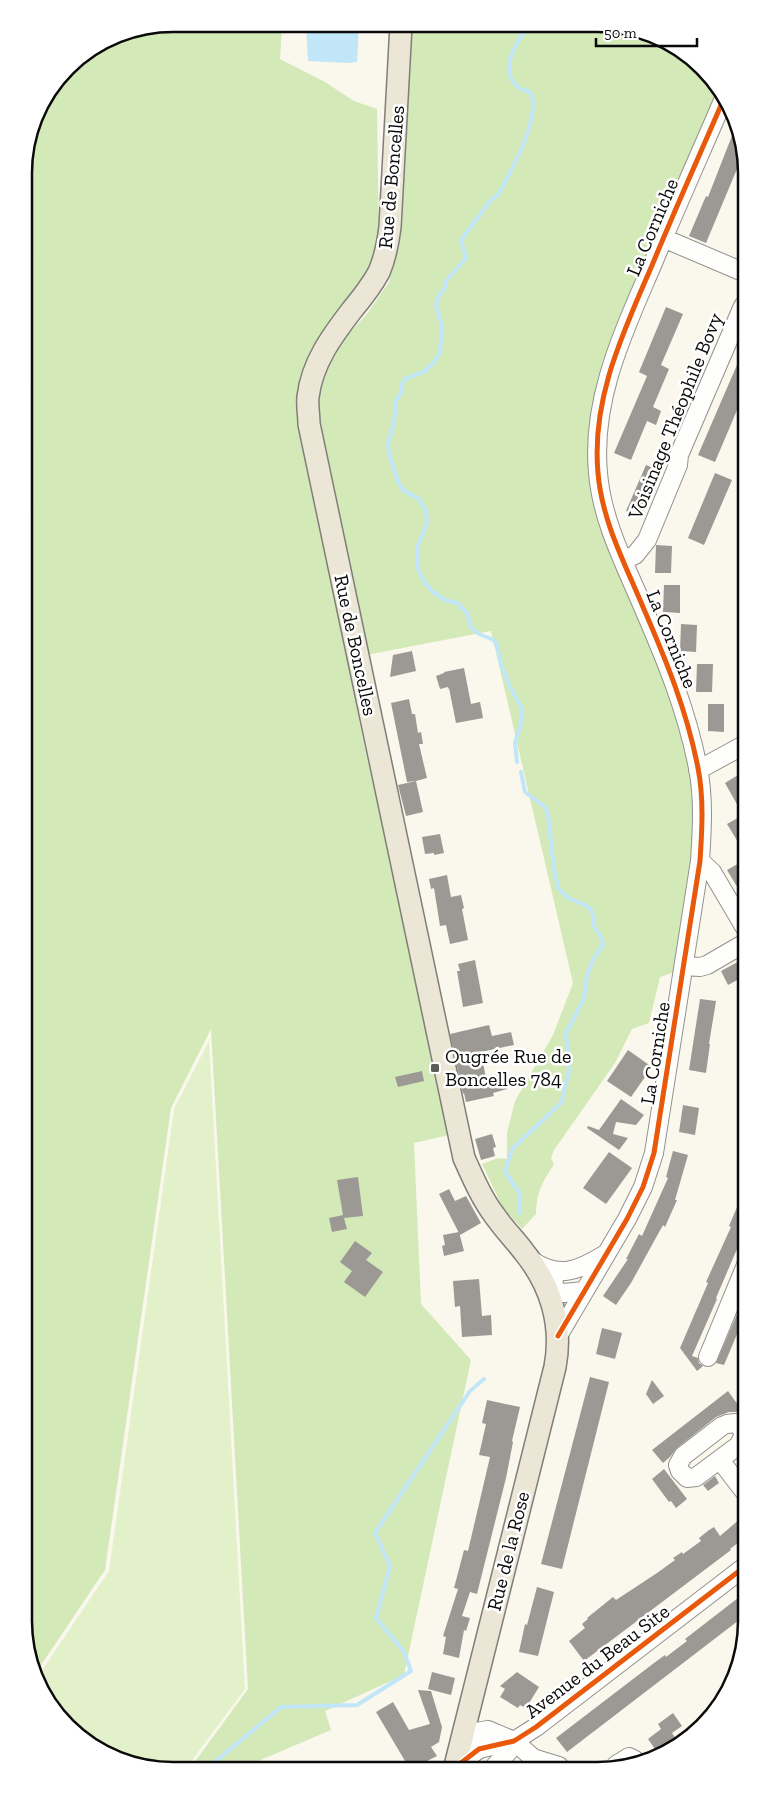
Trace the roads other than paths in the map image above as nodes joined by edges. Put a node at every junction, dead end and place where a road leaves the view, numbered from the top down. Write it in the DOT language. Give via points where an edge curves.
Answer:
graph roads {
  1 [pos="402,32"];
  2 [pos="721,105"];
  3 [pos="663,238"];
  4 [pos="738,270"];
  5 [pos="738,318"];
  6 [pos="623,560"];
  7 [pos="738,748"];
  8 [pos="698,770"];
  9 [pos="700,861"];
  10 [pos="738,916"];
  11 [pos="738,947"];
  12 [pos="684,966"];
  13 [pos="605,1254"];
  14 [pos="531,1260"];
  15 [pos="567,1271"];
  16 [pos="547,1288"];
  17 [pos="738,1290"];
  18 [pos="584,1291"];
  19 [pos="558,1336"];
  20 [pos="708,1357"];
  21 [pos="720,1460"];
  22 [pos="738,1484"];
  23 [pos="738,1572"];
  24 [pos="471,1700"];
  25 [pos="488,1730"];
  26 [pos="463,1734"];
  27 [pos="514,1741"];
  28 [pos="479,1749"];
  29 [pos="457,1762"];
  30 [pos="461,1762"];
  31 [pos="499,1762"];
  32 [pos="546,1762"];
  1 -- 14 [label="main road, Rue de Boncelles" via="386,253 378,273 320,357 307,399 309,424 464,1158 494,1215"];
  2 -- 3 [label="street, La Corniche"];
  3 -- 4 [label="street"];
  3 -- 6 [label="street, La Corniche" via="616,350 598,420 601,491"];
  5 -- 6 [label="street, Voisinage Théophile Bovy" via="679,455 678,465 647,540 634,555"];
  6 -- 8 [label="street, La Corniche" via="679,694"];
  7 -- 8 [label="street"];
  8 -- 9 [label="street, La Corniche" via="702,832"];
  9 -- 10 [label="street" via="712,872"];
  9 -- 12 [label="street, La Corniche"];
  11 -- 12 [label="street" via="707,965"];
  12 -- 13 [label="street, La Corniche" via="654,1153 634,1206"];
  13 -- 15 [label="street, La Corniche"];
  13 -- 18 [label="street, La Corniche"];
  14 -- 15 [label="street" via="543,1267"];
  14 -- 16 [label="main road, Rue de la Rose"];
  15 -- 16 [label="street, La Corniche"];
  16 -- 18 [label="street" via="564,1293"];
  16 -- 19 [label="main road, Rue de la Rose"];
  17 -- 20 [label="street"];
  18 -- 19 [label="street, Rue de la Rose"];
  19 -- 24 [label="main road, Rue de la Rose" via="554,1367"];
  21 -- 22 [label="street"];
  23 -- 27 [label="street, Avenue du Beau Site"];
  24 -- 25 [label="street"];
  24 -- 26 [label="main road, Rue de la Rose"];
  25 -- 26 [label="street"];
  25 -- 27 [label="street, Avenue du Beau Site"];
  26 -- 28 [label="street"];
  26 -- 29 [label="main road, Rue de la Rose"];
  27 -- 28 [label="street, Avenue du Beau Site"];
  27 -- 31 [label="street, Avenue du Beau Site"];
  27 -- 32 [label="street" via="533,1758"];
  28 -- 30 [label="street, Avenue du Beau Site"];
}
